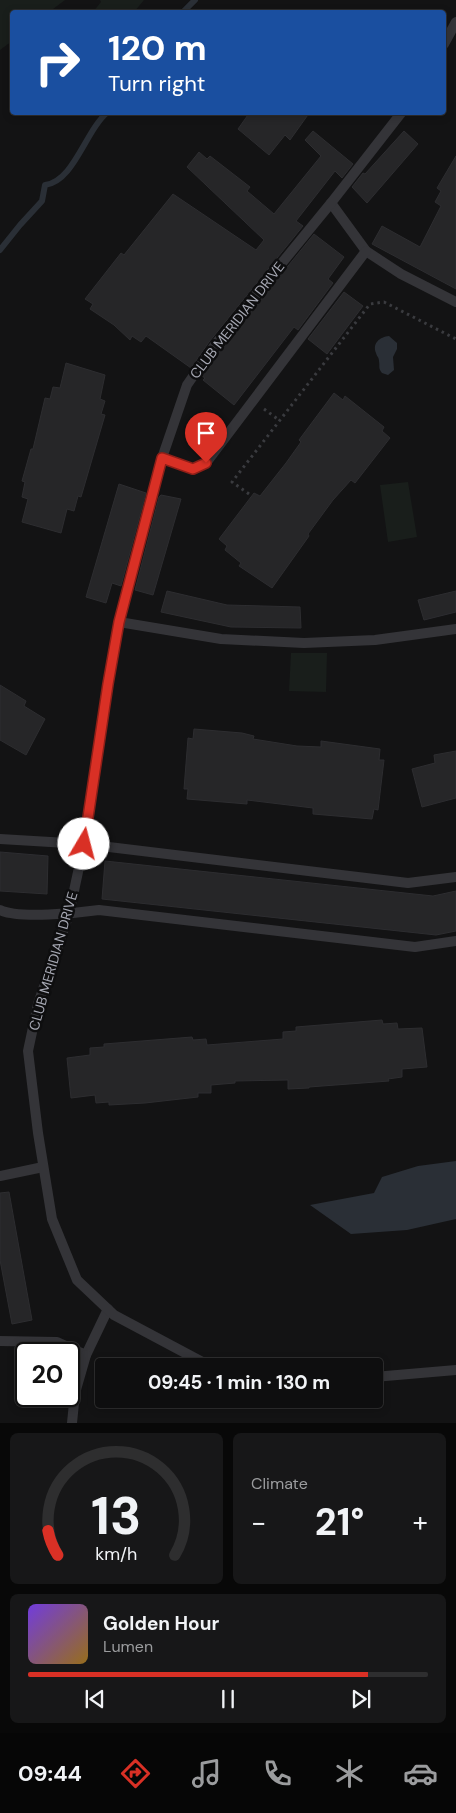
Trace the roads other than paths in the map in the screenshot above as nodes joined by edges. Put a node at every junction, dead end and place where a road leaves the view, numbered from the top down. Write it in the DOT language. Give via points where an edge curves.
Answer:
graph roads {
  1 [pos="456,22"];
  2 [pos="446,40"];
  3 [pos="400,115"];
  4 [pos="331,203"];
  5 [pos="366,251"];
  6 [pos="456,302"];
  7 [pos="162,458"];
  8 [pos="119,622"];
  9 [pos="456,629"];
  10 [pos="0,839"];
  11 [pos="84,844"];
  12 [pos="456,877"];
  13 [pos="0,910"];
  14 [pos="69,914"];
  15 [pos="456,941"];
  16 [pos="43,1167"];
  17 [pos="0,1176"];
  18 [pos="108,1309"];
  19 [pos="0,1341"];
  20 [pos="86,1355"];
  21 [pos="195,1358"];
  22 [pos="456,1370"];
  23 [pos="383,1376"];
  24 [pos="72,1423"];
  1 -- 2 [label="lane"];
  3 -- 4 [label="lane, CLUB MERIDIAN DRIVE"];
  4 -- 5 [label="lane"];
  4 -- 7 [label="lane, CLUB MERIDIAN DRIVE" via="214,346 187,385"];
  5 -- 6 [label="lane" via="401,274"];
  5 -- 7 [label="lane" via="206,463 193,469"];
  7 -- 8 [label="lane, CLUB MERIDIAN DRIVE"];
  8 -- 9 [label="lane" via="221,639 304,643 375,640"];
  8 -- 11 [label="lane, CLUB MERIDIAN DRIVE"];
  10 -- 11 [label="lane"];
  11 -- 12 [label="lane" via="408,883"];
  11 -- 14 [label="lane, CLUB MERIDIAN DRIVE"];
  13 -- 14 [label="lane" via="11,914"];
  14 -- 15 [label="lane" via="99,910 415,947"];
  14 -- 16 [label="lane, CLUB MERIDIAN DRIVE" via="38,1004 28,1051"];
  16 -- 17 [label="lane"];
  16 -- 18 [label="lane, CLUB MERIDIAN DRIVE" via="52,1219 77,1280"];
  18 -- 20 [label="lane"];
  18 -- 21 [label="lane, CLUB MERIDIAN DRIVE"];
  19 -- 20 [label="lane" via="58,1342"];
  20 -- 24 [label="lane" via="75,1393"];
  22 -- 23 [label="lane"];
}
